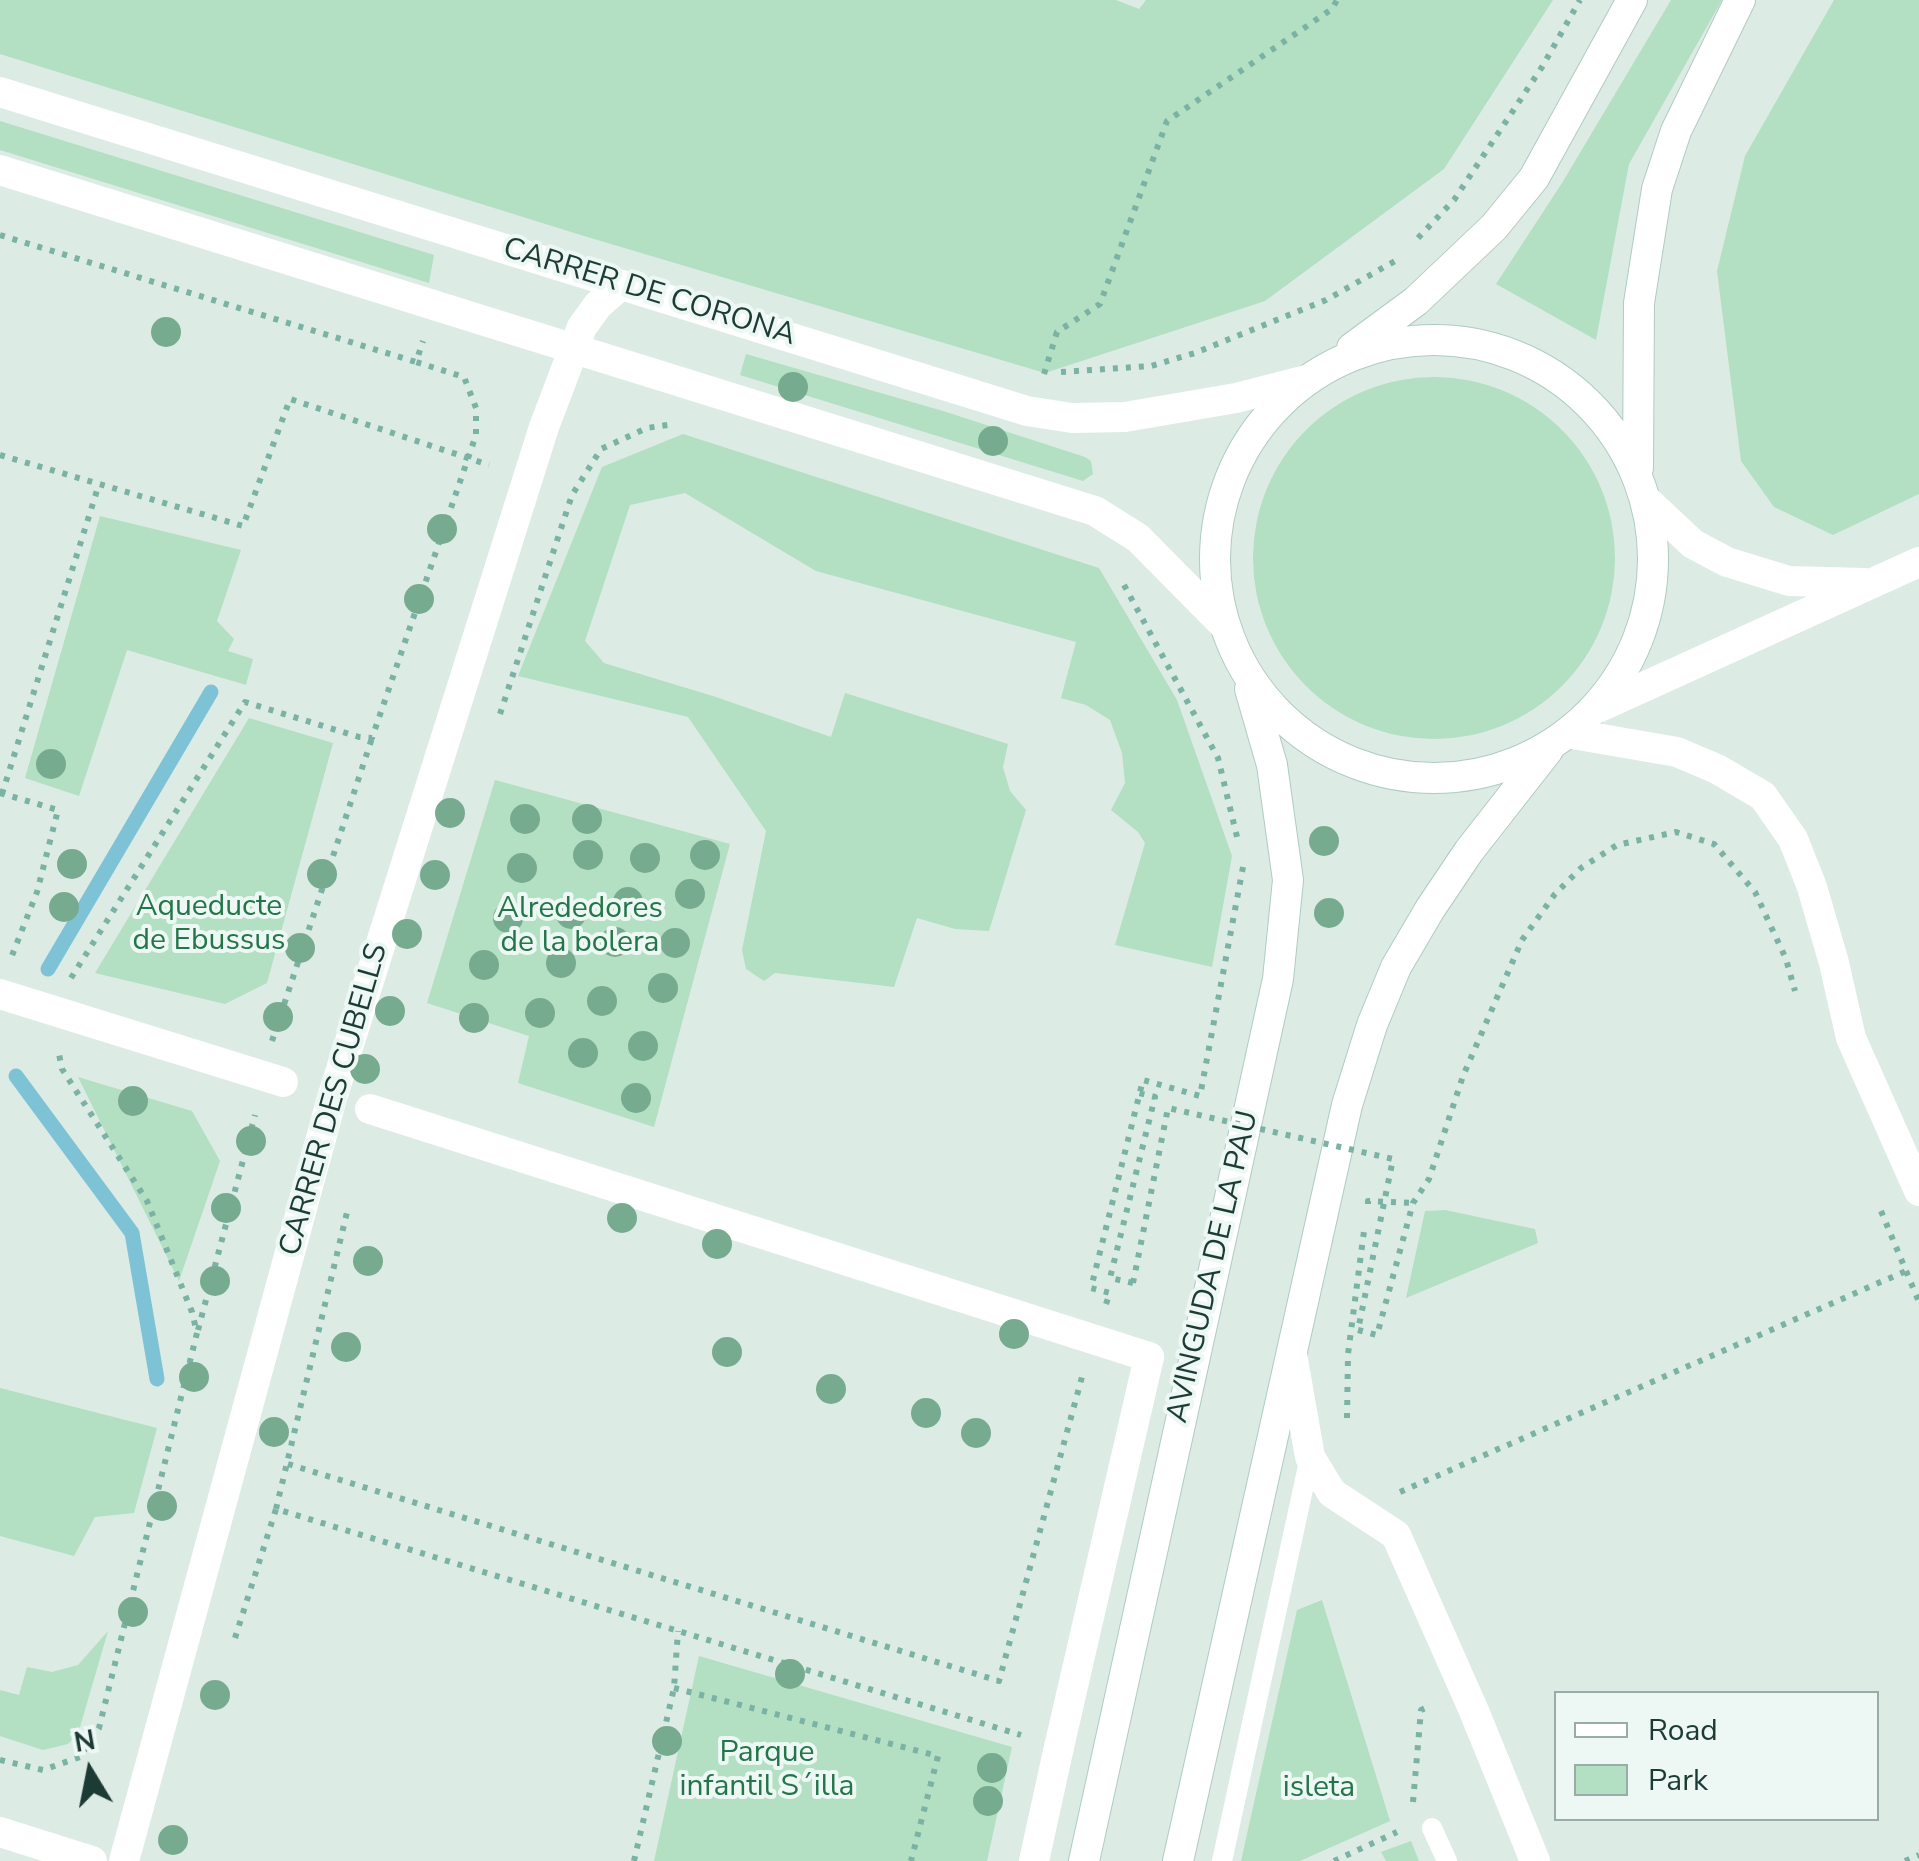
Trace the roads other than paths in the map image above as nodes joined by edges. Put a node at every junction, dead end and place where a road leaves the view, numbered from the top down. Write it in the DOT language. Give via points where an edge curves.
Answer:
graph roads {
  1 [pos="1632,0"];
  2 [pos="1740,0"];
  3 [pos="0,92"];
  4 [pos="0,170"];
  5 [pos="621,285"];
  6 [pos="574,348"];
  7 [pos="1314,376"];
  8 [pos="1642,488"];
  9 [pos="1919,562"];
  10 [pos="1872,584"];
  11 [pos="1224,625"];
  12 [pos="1245,672"];
  13 [pos="1592,710"];
  14 [pos="1560,738"];
  15 [pos="3,982"];
  16 [pos="274,1079"];
  17 [pos="370,1109"];
  18 [pos="1919,1192"];
  19 [pos="1292,1350"];
  20 [pos="1310,1456"];
  21 [pos="1432,1828"];
  22 [pos="0,1832"];
  23 [pos="92,1861"];
  24 [pos="124,1861"];
  25 [pos="1034,1861"];
  26 [pos="1084,1861"];
  27 [pos="1178,1861"];
  28 [pos="1222,1861"];
  29 [pos="1447,1861"];
  30 [pos="1535,1861"];
  1 -- 7 [label="street" via="1534,178 1494,228 1416,301"];
  2 -- 8 [label="street" via="1676,131 1658,189 1639,303"];
  3 -- 5 [label="street, CARRER DE CORONA"];
  4 -- 6 [label="street"];
  5 -- 6 [label="street, CARRER DES CUBELLS" via="598,304"];
  5 -- 7 [label="street, CARRER DE CORONA" via="1027,411 1072,418 1124,418"];
  6 -- 11 [label="street" via="1095,511 1138,538"];
  6 -- 24 [label="street, CARRER DES CUBELLS" via="332,1098"];
  7 -- 8 [label="street" via="1364,351 1411,341 1458,341 1504,351 1547,371 1584,400 1616,435"];
  7 -- 11 [label="street" via="1262,423 1225,490 1215,534"];
  8 -- 10 [label="street" via="1693,544 1757,573"];
  8 -- 13 [label="street" via="1652,537 1648,612 1617,681"];
  9 -- 10 [label="street"];
  10 -- 13 [label="street"];
  11 -- 12 [label="street"];
  12 -- 14 [label="street" via="1275,712 1314,743 1360,766 1408,777 1508,765"];
  12 -- 26 [label="street, AVINGUDA DE LA PAU" via="1272,765 1288,880 1278,979"];
  13 -- 14 [label="street"];
  14 -- 18 [label="street" via="1677,752 1763,796 1793,839 1851,1038"];
  14 -- 19 [label="street" via="1469,850 1396,968 1347,1105"];
  15 -- 16 [label="street" via="51,1010"];
  17 -- 25 [label="street" via="1149,1358"];
  19 -- 20 [label="street"];
  19 -- 27 [label="street"];
  20 -- 28 [label="lane"];
  20 -- 30 [label="street" via="1332,1492 1396,1534"];
  21 -- 29 [label="lane"];
  22 -- 23 [label="street"];
}
